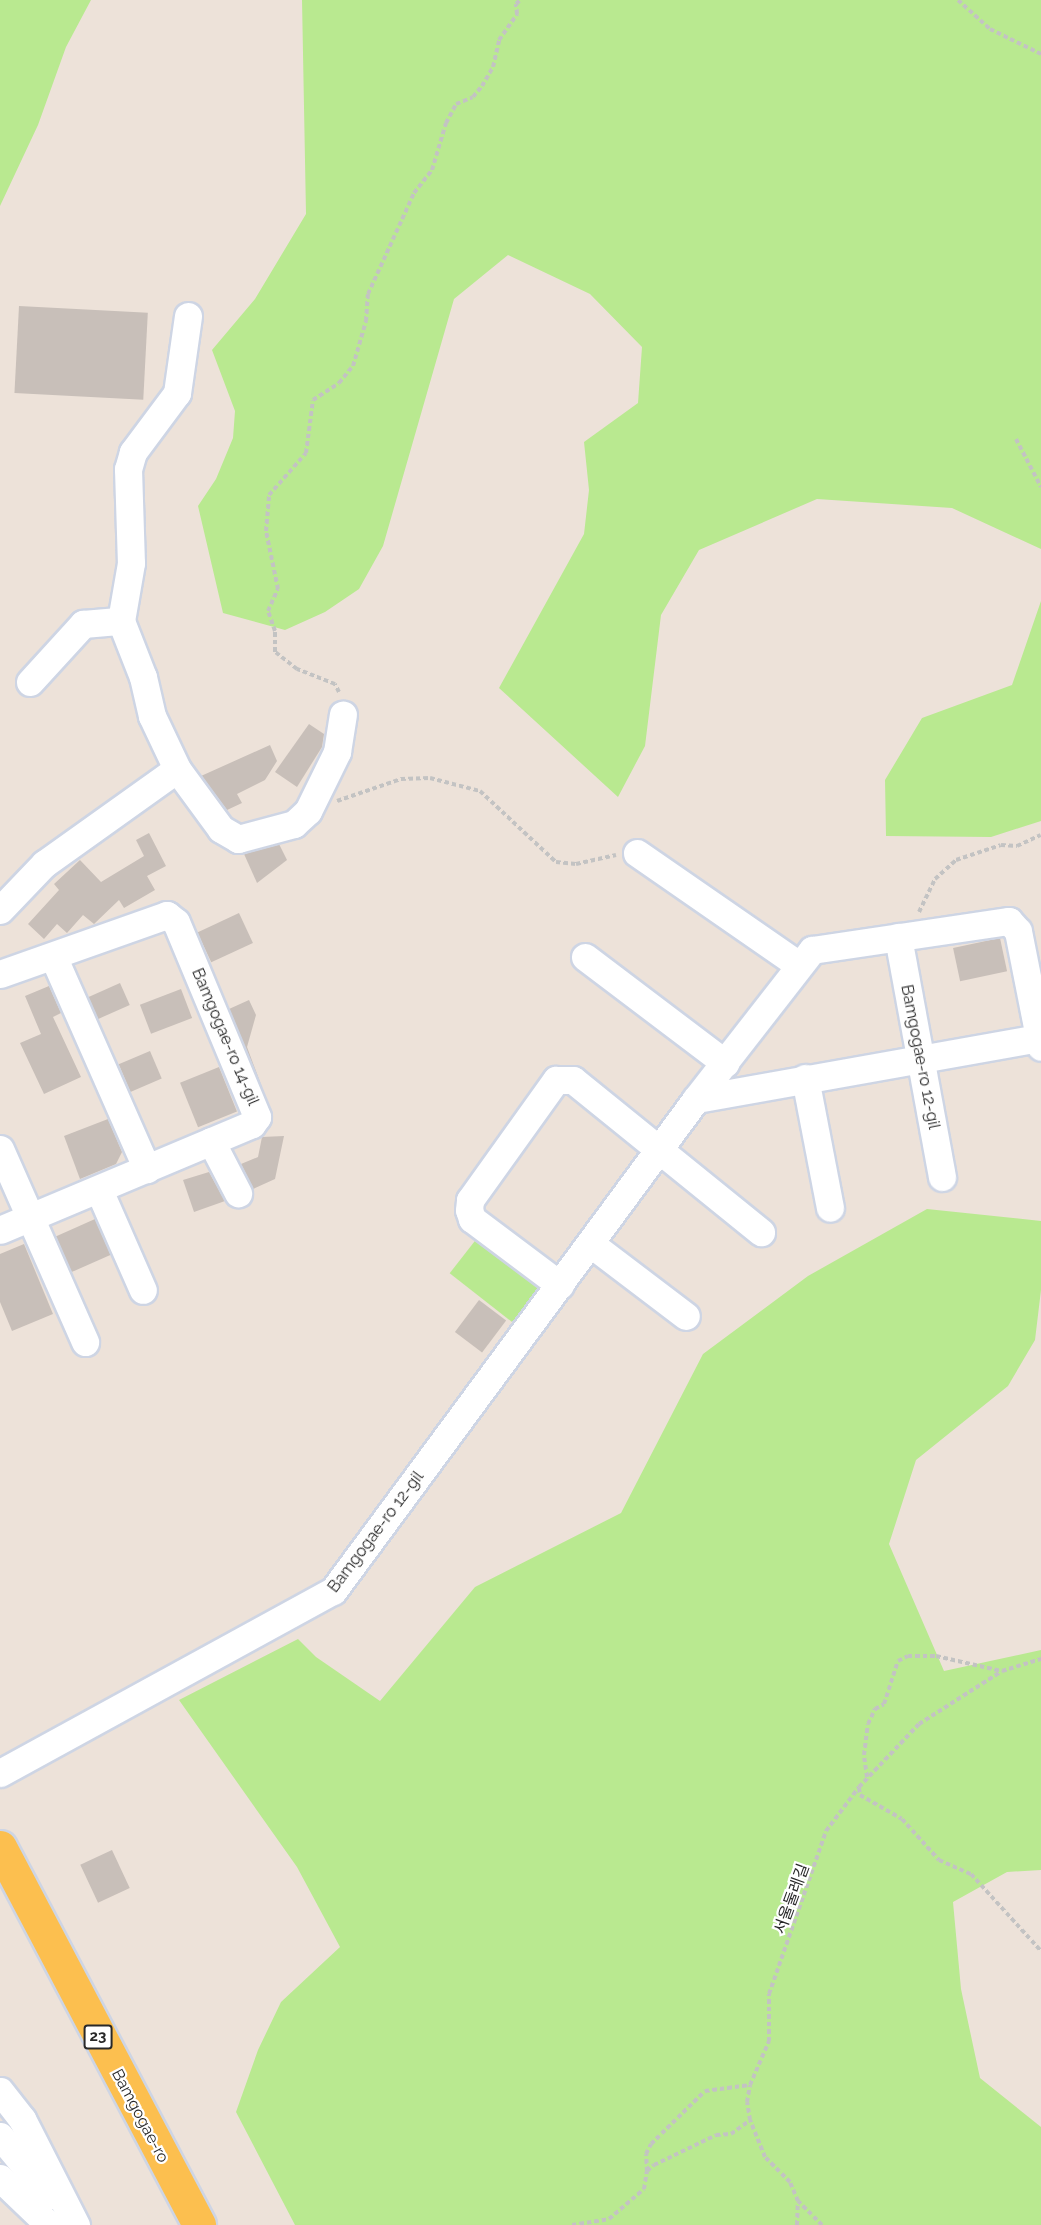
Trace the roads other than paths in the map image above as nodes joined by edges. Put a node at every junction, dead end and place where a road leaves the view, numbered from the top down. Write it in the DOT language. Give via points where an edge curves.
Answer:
graph roads {
  1 [pos="188,316"];
  2 [pos="121,621"];
  3 [pos="30,682"];
  4 [pos="343,714"];
  5 [pos="177,769"];
  6 [pos="637,853"];
  7 [pos="0,910"];
  8 [pos="903,936"];
  9 [pos="53,956"];
  10 [pos="585,957"];
  11 [pos="800,965"];
  12 [pos="0,974"];
  13 [pos="1040,1033"];
  14 [pos="921,1059"];
  15 [pos="725,1063"];
  16 [pos="805,1078"];
  17 [pos="696,1099"];
  18 [pos="211,1141"];
  19 [pos="0,1149"];
  20 [pos="659,1150"];
  21 [pos="147,1170"];
  22 [pos="942,1178"];
  23 [pos="99,1190"];
  24 [pos="238,1193"];
  25 [pos="830,1208"];
  26 [pos="31,1219"];
  27 [pos="0,1230"];
  28 [pos="760,1232"];
  29 [pos="591,1244"];
  30 [pos="560,1285"];
  31 [pos="143,1290"];
  32 [pos="686,1316"];
  33 [pos="85,1342"];
  34 [pos="0,1773"];
  35 [pos="0,1847"];
  36 [pos="0,2091"];
  37 [pos="0,2136"];
  38 [pos="0,2178"];
  39 [pos="49,2225"];
  40 [pos="69,2225"];
  41 [pos="76,2225"];
  42 [pos="199,2225"];
  1 -- 2 [label="street" via="177,393 133,452 128,470 131,563"];
  2 -- 3 [label="street" via="83,624"];
  2 -- 5 [label="street" via="143,677 152,716"];
  4 -- 5 [label="street" via="337,752 308,811 294,824 238,839 221,829"];
  5 -- 7 [label="street" via="44,864"];
  6 -- 11 [label="street"];
  8 -- 11 [label="street, Bamgogae-ro 12-gil" via="812,950"];
  8 -- 13 [label="street, Bamgogae-ro 12-gil" via="1001,920 1014,924"];
  8 -- 14 [label="street, Bamgogae-ro 12-gil"];
  9 -- 12 [label="street"];
  9 -- 18 [label="street, Bamgogae-ro 14-gil" via="167,915 176,922 256,1108 252,1124"];
  9 -- 21 [label="street"];
  10 -- 15 [label="street"];
  11 -- 15 [label="street, Bamgogae-ro 12-gil"];
  13 -- 14 [label="street"];
  14 -- 16 [label="street"];
  14 -- 22 [label="street, Bamgogae-ro 12-gil"];
  15 -- 17 [label="street, Bamgogae-ro 12-gil"];
  16 -- 17 [label="street"];
  16 -- 25 [label="street"];
  17 -- 20 [label="street, Bamgogae-ro 12-gil"];
  18 -- 21 [label="street, Bamgogae-ro 14-gil"];
  18 -- 24 [label="street"];
  19 -- 26 [label="street"];
  20 -- 28 [label="street"];
  20 -- 29 [label="street, Bamgogae-ro 12-gil"];
  20 -- 30 [label="street" via="573,1080 556,1080 470,1200 469,1210 472,1219"];
  21 -- 23 [label="street, Bamgogae-ro 14-gil"];
  23 -- 26 [label="street, Bamgogae-ro 14-gil"];
  23 -- 31 [label="street"];
  26 -- 27 [label="street, Bamgogae-ro 14-gil"];
  26 -- 33 [label="street"];
  29 -- 30 [label="street, Bamgogae-ro 12-gil"];
  29 -- 32 [label="street"];
  30 -- 34 [label="street, Bamgogae-ro 12-gil" via="333,1591"];
  35 -- 42 [label="main road, Bamgogae-ro / 23"];
  36 -- 41 [label="street" via="22,2119"];
  37 -- 40 [label="street" via="42,2184"];
  38 -- 39 [label="street"];
}
